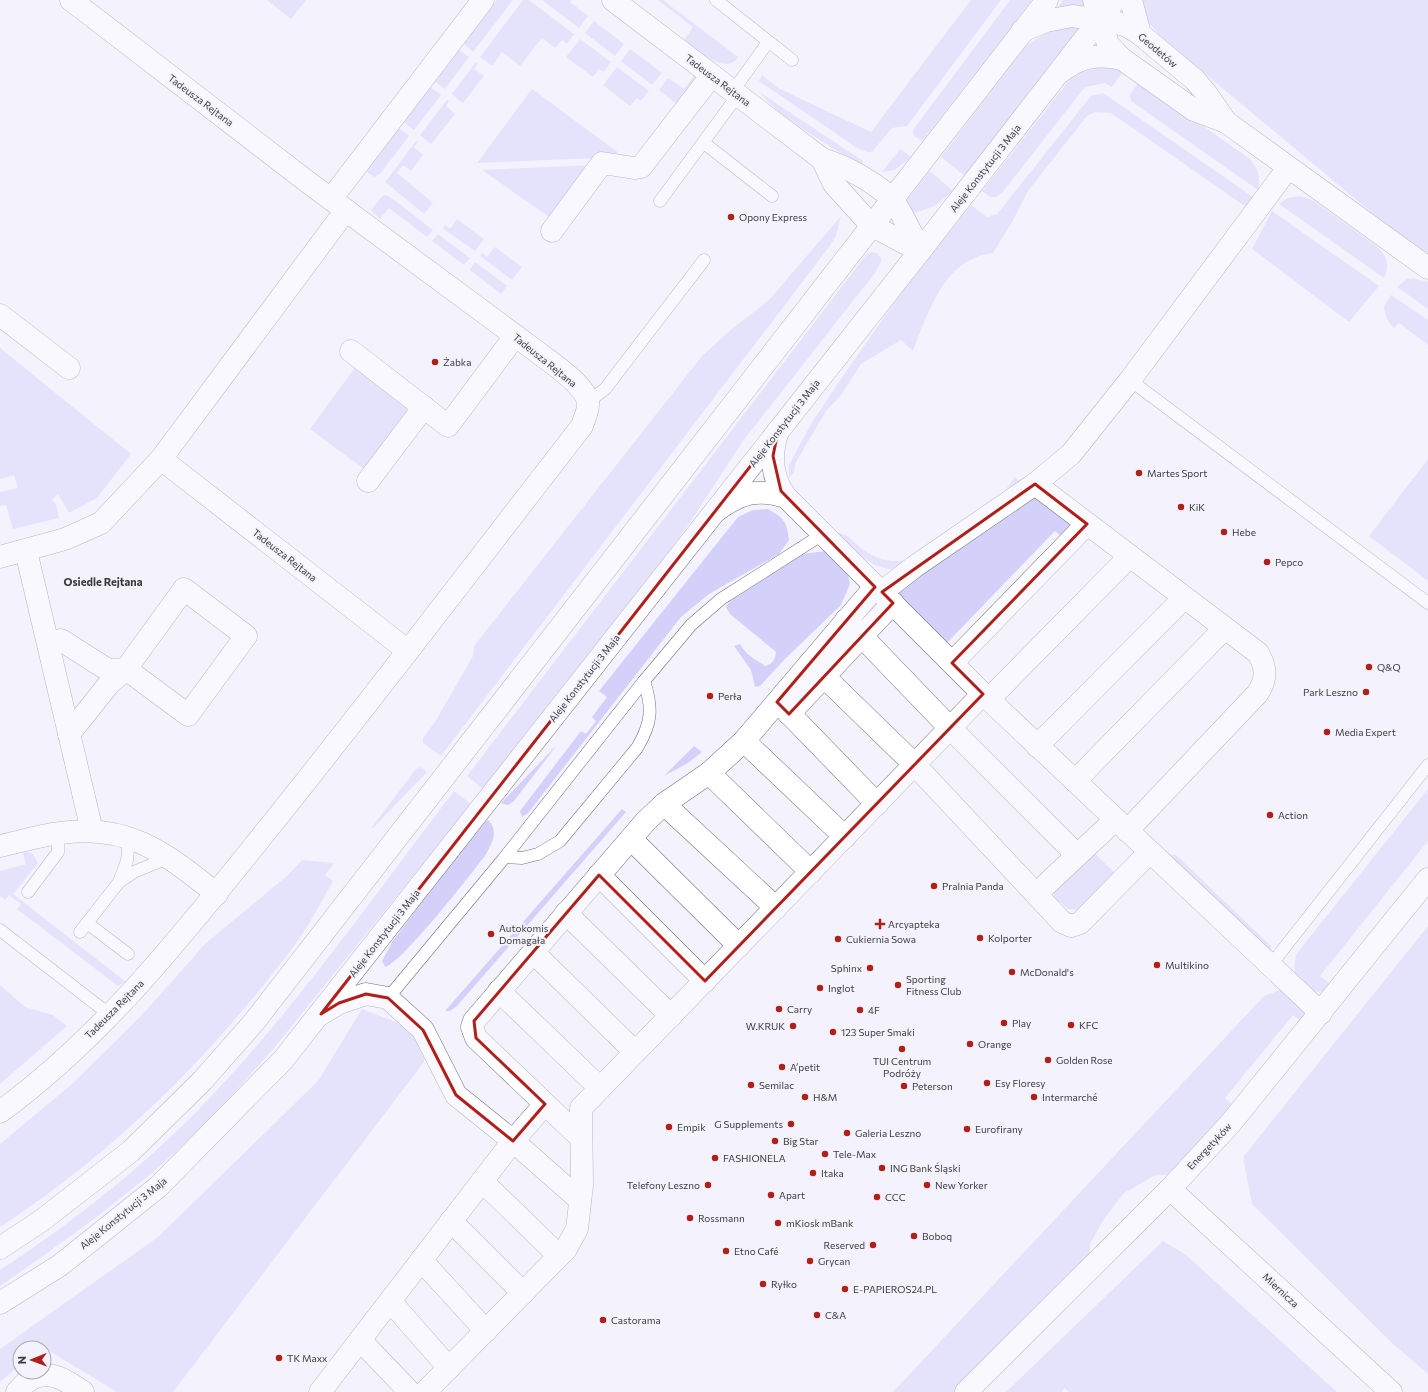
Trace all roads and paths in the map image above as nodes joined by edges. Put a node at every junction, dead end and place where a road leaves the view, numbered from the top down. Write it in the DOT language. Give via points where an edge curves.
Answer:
graph roads {
  1 [pos="71,0"];
  2 [pos="483,0"];
  3 [pos="613,0"];
  4 [pos="716,0"];
  5 [pos="1046,0"];
  6 [pos="1115,0"];
  7 [pos="1130,0"];
  8 [pos="1097,10"];
  9 [pos="1022,31"];
  10 [pos="1140,34"];
  11 [pos="768,42"];
  12 [pos="1122,59"];
  13 [pos="792,60"];
  14 [pos="1059,73"];
  15 [pos="712,75"];
  16 [pos="736,93"];
  17 [pos="1226,122"];
  18 [pos="704,143"];
  19 [pos="822,159"];
  20 [pos="1288,168"];
  21 [pos="772,196"];
  22 [pos="892,200"];
  23 [pos="660,201"];
  24 [pos="338,204"];
  25 [pos="870,225"];
  26 [pos="552,231"];
  27 [pos="920,251"];
  28 [pos="704,260"];
  29 [pos="1428,268"];
  30 [pos="0,315"];
  31 [pos="515,336"];
  32 [pos="351,351"];
  33 [pos="69,368"];
  34 [pos="1130,380"];
  35 [pos="588,402"];
  36 [pos="424,407"];
  37 [pos="778,431"];
  38 [pos="161,459"];
  39 [pos="368,481"];
  40 [pos="1035,484"];
  41 [pos="786,497"];
  42 [pos="714,512"];
  43 [pos="1087,524"];
  44 [pos="823,534"];
  45 [pos="26,551"];
  46 [pos="1130,556"];
  47 [pos="0,557"];
  48 [pos="884,594"];
  49 [pos="1184,598"];
  50 [pos="1428,603"];
  51 [pos="846,620"];
  52 [pos="1225,628"];
  53 [pos="862,637"];
  54 [pos="49,645"];
  55 [pos="408,651"];
  56 [pos="952,663"];
  57 [pos="126,669"];
  58 [pos="817,670"];
  59 [pos="644,681"];
  60 [pos="986,696"];
  61 [pos="783,708"];
  62 [pos="950,728"];
  63 [pos="69,734"];
  64 [pos="744,741"];
  65 [pos="1037,746"];
  66 [pos="915,765"];
  67 [pos="1428,765"];
  68 [pos="709,773"];
  69 [pos="1075,781"];
  70 [pos="664,804"];
  71 [pos="878,804"];
  72 [pos="1121,825"];
  73 [pos="92,831"];
  74 [pos="58,833"];
  75 [pos="129,836"];
  76 [pos="845,837"];
  77 [pos="631,839"];
  78 [pos="0,846"];
  79 [pos="1150,852"];
  80 [pos="1077,855"];
  81 [pos="170,857"];
  82 [pos="505,857"];
  83 [pos="811,872"];
  84 [pos="599,876"];
  85 [pos="1428,879"];
  86 [pos="119,882"];
  87 [pos="28,892"];
  88 [pos="217,894"];
  89 [pos="1036,894"];
  90 [pos="776,908"];
  91 [pos="566,913"];
  92 [pos="0,930"];
  93 [pos="739,946"];
  94 [pos="533,952"];
  95 [pos="128,954"];
  96 [pos="1270,966"];
  97 [pos="705,981"];
  98 [pos="499,991"];
  99 [pos="388,998"];
  100 [pos="1321,1013"];
  101 [pos="321,1014"];
  102 [pos="110,1015"];
  103 [pos="671,1016"];
  104 [pos="635,1052"];
  105 [pos="600,1088"];
  106 [pos="545,1104"];
  107 [pos="0,1112"];
  108 [pos="581,1138"];
  109 [pos="513,1141"];
  110 [pos="482,1181"];
  111 [pos="1170,1189"];
  112 [pos="580,1200"];
  113 [pos="451,1221"];
  114 [pos="0,1248"];
  115 [pos="559,1256"];
  116 [pos="421,1260"];
  117 [pos="523,1293"];
  118 [pos="390,1301"];
  119 [pos="0,1303"];
  120 [pos="486,1331"];
  121 [pos="360,1340"];
  122 [pos="449,1368"];
  123 [pos="326,1389"];
  124 [pos="82,1391"];
  125 [pos="17,1392"];
  126 [pos="410,1392"];
  127 [pos="425,1392"];
  128 [pos="966,1392"];
  129 [pos="1391,1392"];
  1 -- 24 [label="street, Tadeusza Rejtana"];
  2 -- 24 [label="street"];
  3 -- 15 [label="street, Tadeusza Rejtana"];
  4 -- 11 [label="lane"];
  5 -- 9 [label="street"];
  6 -- 8 [label="street, Aleje Konstytucji 3 Maja"];
  7 -- 10 [label="street"];
  8 -- 9 [label="street, Geodetów" via="1046,21"];
  8 -- 10 [label="street, Geodetów"];
  8 -- 12 [label="street" via="1108,44"];
  8 -- 14 [label="street, Aleje Konstytucji 3 Maja"];
  9 -- 22 [label="street"];
  10 -- 17 [label="street, Geodetów" via="1195,80"];
  11 -- 13 [label="lane"];
  11 -- 16 [label="lane"];
  12 -- 14 [label="street" via="1090,56 1070,64"];
  12 -- 17 [label="street, Geodetów" via="1194,110"];
  14 -- 27 [label="street, Aleje Konstytucji 3 Maja"];
  15 -- 16 [label="street, Tadeusza Rejtana"];
  15 -- 26 [label="street" via="641,167 602,163"];
  16 -- 18 [label="lane"];
  16 -- 19 [label="street, Tadeusza Rejtana"];
  17 -- 20 [label="street, Geodetów"];
  18 -- 21 [label="lane"];
  18 -- 23 [label="lane"];
  19 -- 22 [label="street, Tadeusza Rejtana" via="840,165 861,177"];
  19 -- 25 [label="street, Tadeusza Rejtana" via="834,184"];
  20 -- 29 [label="street, Geodetów"];
  20 -- 34 [label="street"];
  22 -- 25 [label="street"];
  22 -- 27 [label="street, Tadeusza Rejtana"];
  24 -- 31 [label="street, Tadeusza Rejtana"];
  24 -- 38 [label="street"];
  25 -- 27 [label="street, Tadeusza Rejtana"];
  25 -- 114 [label="street" via="254,1022 203,1080 132,1151 41,1221"];
  27 -- 37 [label="street, Aleje Konstytucji 3 Maja"];
  28 -- 35 [label="lane" via="605,389"];
  30 -- 33 [label="street"];
  31 -- 35 [label="street, Tadeusza Rejtana" via="575,382 584,392"];
  31 -- 36 [label="street" via="448,426"];
  32 -- 36 [label="street"];
  34 -- 40 [label="street" via="1074,450"];
  34 -- 50 [label="lane"];
  35 -- 55 [label="street, Tadeusza Rejtana" via="582,426"];
  36 -- 39 [label="street"];
  37 -- 41 [label="street" via="774,445 774,466 778,483"];
  37 -- 42 [label="street, Aleje Konstytucji 3 Maja"];
  38 -- 45 [label="street" via="101,523 65,539"];
  38 -- 55 [label="street, Tadeusza Rejtana"];
  40 -- 43 [label="street"];
  40 -- 48 [label="street" via="914,567"];
  41 -- 42 [label="street" via="770,492 752,492"];
  41 -- 44 [label="street"];
  42 -- 101 [label="street, Aleje Konstytucji 3 Maja"];
  43 -- 46 [label="street"];
  43 -- 56 [label="street"];
  44 -- 48 [label="street"];
  44 -- 59 [label="lane" via="713,605 691,625"];
  45 -- 47 [label="street"];
  45 -- 54 [label="street"];
  46 -- 49 [label="street"];
  46 -- 60 [label="street"];
  48 -- 51 [label="street"];
  48 -- 53 [label="street"];
  48 -- 56 [label="street"];
  49 -- 52 [label="street"];
  49 -- 65 [label="street"];
  51 -- 53 [label="street"];
  51 -- 58 [label="street"];
  52 -- 69 [label="street"];
  52 -- 72 [label="street" via="1258,653 1266,670 1262,687"];
  53 -- 58 [label="street"];
  53 -- 62 [label="street"];
  54 -- 57 [label="street" via="61,640 108,670"];
  54 -- 63 [label="street"];
  55 -- 88 [label="street, Tadeusza Rejtana"];
  56 -- 60 [label="street"];
  57 -- 57 [label="street" via="188,715 246,636 184,590"];
  57 -- 63 [label="street" via="109,684"];
  58 -- 61 [label="street"];
  58 -- 66 [label="street"];
  59 -- 82 [label="lane"];
  59 -- 82 [label="lane" via="650,700 650,720 637,748 560,841 538,854 522,858"];
  60 -- 62 [label="street"];
  60 -- 65 [label="street"];
  61 -- 64 [label="street"];
  61 -- 71 [label="street"];
  62 -- 66 [label="street"];
  62 -- 80 [label="street"];
  63 -- 73 [label="street"];
  64 -- 68 [label="street"];
  64 -- 76 [label="street"];
  65 -- 69 [label="street"];
  66 -- 71 [label="street"];
  66 -- 89 [label="street"];
  67 -- 96 [label="lane"];
  68 -- 70 [label="street"];
  68 -- 83 [label="street"];
  69 -- 72 [label="street"];
  70 -- 77 [label="street"];
  70 -- 90 [label="street"];
  71 -- 76 [label="street"];
  72 -- 79 [label="street"];
  72 -- 80 [label="street"];
  73 -- 74 [label="street"];
  73 -- 75 [label="street"];
  74 -- 78 [label="street"];
  74 -- 87 [label="lane" via="58,852"];
  75 -- 81 [label="street"];
  75 -- 86 [label="lane" via="128,861"];
  76 -- 83 [label="street"];
  77 -- 84 [label="street"];
  77 -- 93 [label="street"];
  79 -- 89 [label="street" via="1080,924 1071,926 1062,922"];
  79 -- 96 [label="street"];
  80 -- 89 [label="street"];
  81 -- 86 [label="lane" via="134,872"];
  81 -- 88 [label="street"];
  82 -- 99 [label="lane"];
  83 -- 90 [label="street"];
  84 -- 91 [label="street"];
  84 -- 97 [label="street"];
  85 -- 100 [label="street, Energetyków"];
  86 -- 95 [label="lane" via="83,927"];
  88 -- 102 [label="street, Tadeusza Rejtana" via="154,970"];
  90 -- 93 [label="street"];
  91 -- 94 [label="street"];
  91 -- 103 [label="street"];
  92 -- 102 [label="lane"];
  93 -- 97 [label="street"];
  94 -- 98 [label="street"];
  94 -- 104 [label="street"];
  96 -- 100 [label="street"];
  97 -- 103 [label="street"];
  98 -- 105 [label="street"];
  98 -- 106 [label="street" via="474,1021 473,1033"];
  99 -- 101 [label="street" via="366,994 339,1003"];
  99 -- 109 [label="street" via="423,1030 456,1095"];
  100 -- 111 [label="street, Energetyków" via="1230,1124"];
  101 -- 119 [label="street, Aleje Konstytucji 3 Maja" via="284,1060 158,1187 59,1266"];
  102 -- 107 [label="street, Tadeusza Rejtana" via="51,1071"];
  103 -- 104 [label="street"];
  104 -- 105 [label="street"];
  105 -- 108 [label="street" via="581,1108"];
  106 -- 108 [label="street"];
  106 -- 109 [label="street"];
  108 -- 112 [label="street"];
  109 -- 110 [label="street"];
  109 -- 112 [label="street"];
  110 -- 113 [label="street"];
  110 -- 115 [label="street"];
  111 -- 128 [label="street, Energetyków"];
  111 -- 129 [label="street, Miernicza"];
  112 -- 115 [label="street" via="577,1228 566,1249"];
  113 -- 116 [label="street"];
  113 -- 117 [label="street"];
  115 -- 117 [label="street"];
  116 -- 118 [label="street"];
  116 -- 120 [label="street"];
  117 -- 120 [label="street"];
  118 -- 121 [label="street"];
  118 -- 122 [label="street"];
  120 -- 122 [label="street"];
  121 -- 123 [label="street"];
  121 -- 126 [label="street"];
  122 -- 127 [label="street"];
  124 -- 125 [label="street" via="59,1376 46,1375 34,1377 24,1383"];
}
